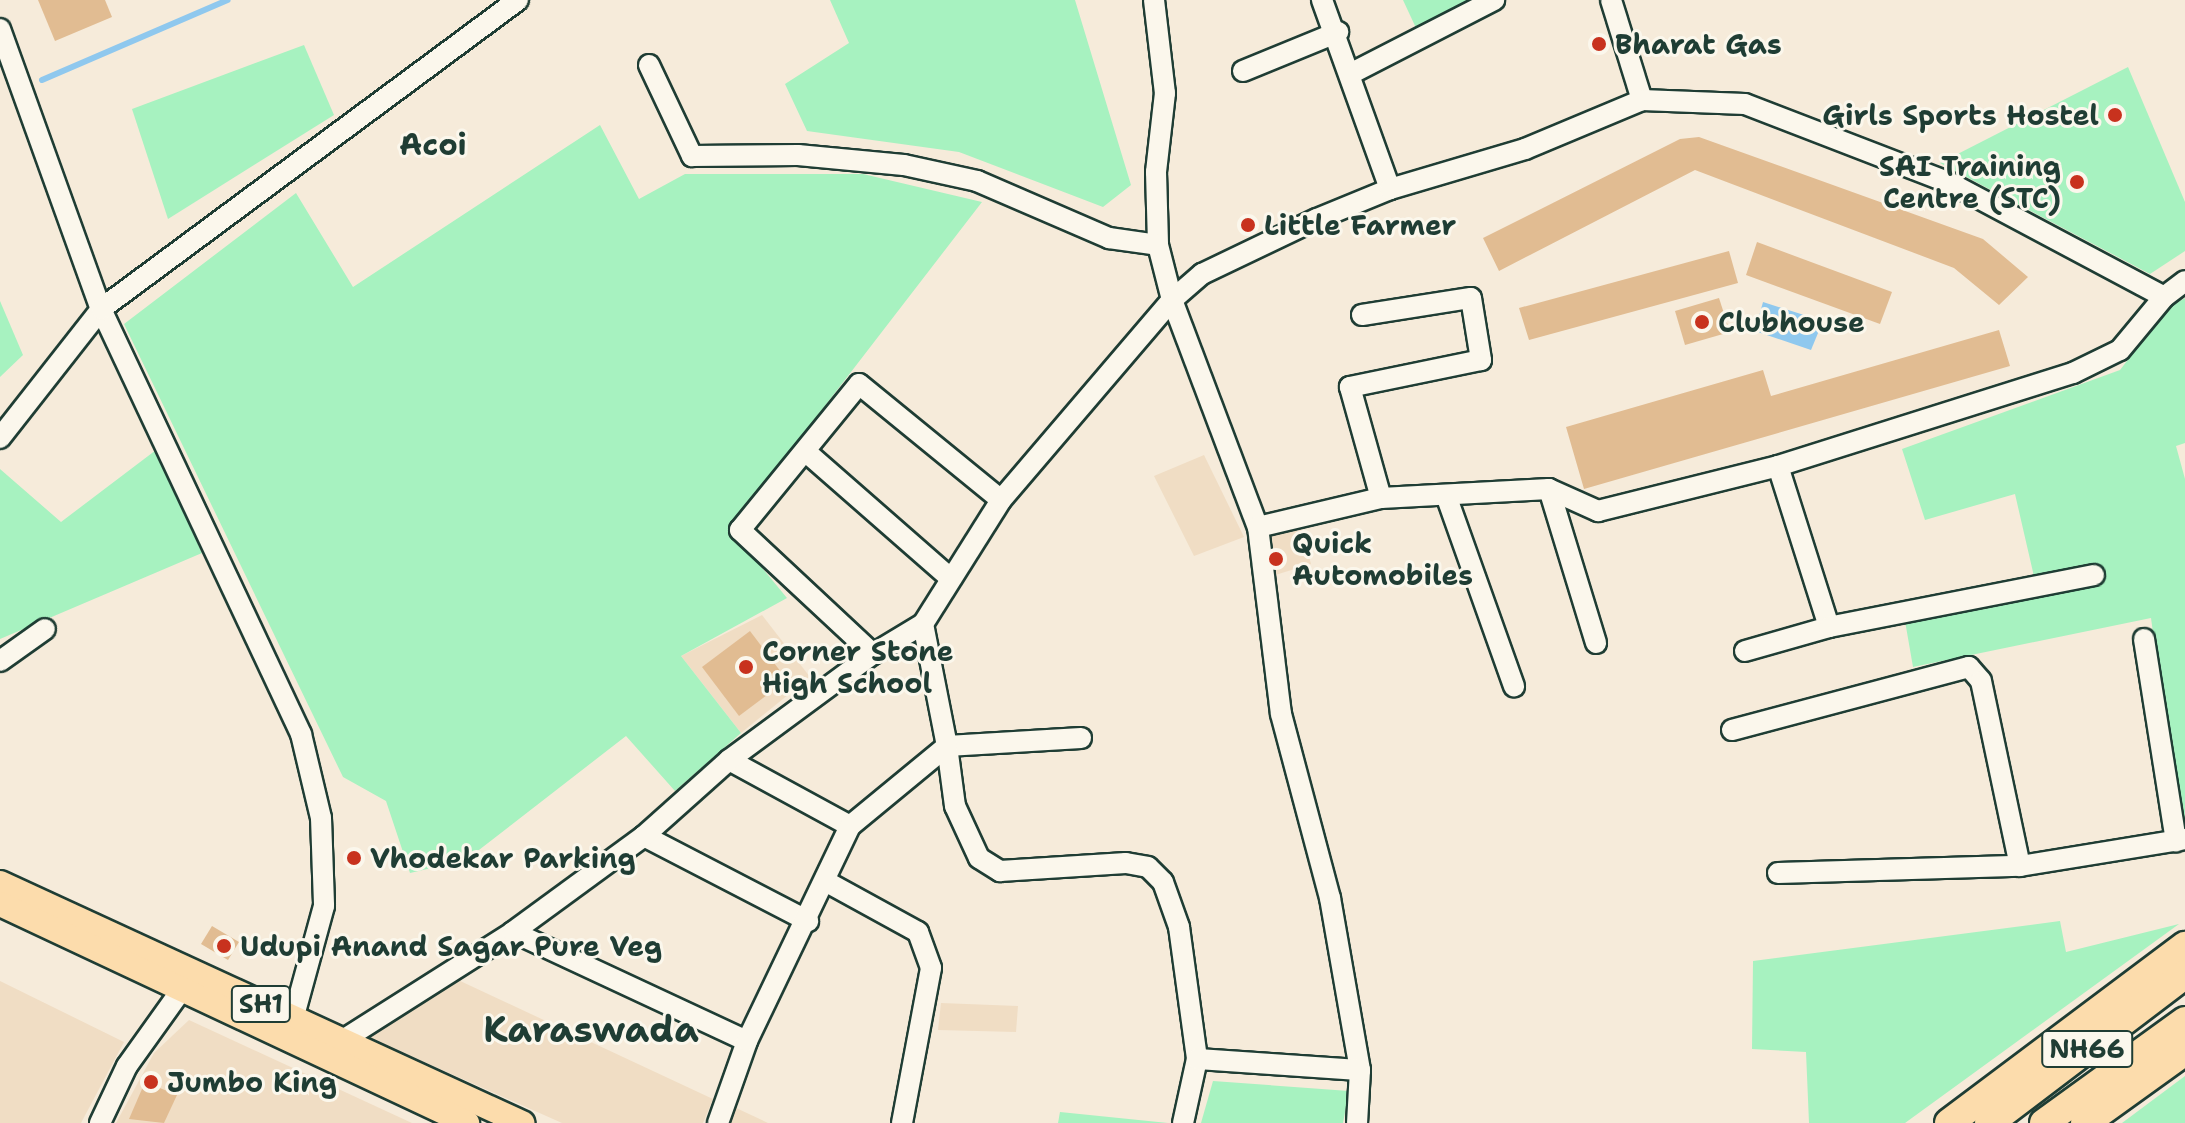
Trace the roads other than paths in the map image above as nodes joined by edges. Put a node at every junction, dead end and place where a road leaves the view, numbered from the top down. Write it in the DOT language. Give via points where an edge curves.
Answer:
graph roads {
  1 [pos="518,0"];
  2 [pos="1154,0"];
  3 [pos="1322,0"];
  4 [pos="1494,0"];
  5 [pos="1611,0"];
  6 [pos="0,29"];
  7 [pos="1338,32"];
  8 [pos="649,65"];
  9 [pos="1243,71"];
  10 [pos="1352,73"];
  11 [pos="1642,100"];
  12 [pos="1390,189"];
  13 [pos="1158,245"];
  14 [pos="2185,281"];
  15 [pos="2164,297"];
  16 [pos="1172,300"];
  17 [pos="101,309"];
  18 [pos="1362,315"];
  19 [pos="0,438"];
  20 [pos="805,451"];
  21 [pos="1778,466"];
  22 [pos="1549,489"];
  23 [pos="1381,498"];
  24 [pos="1447,498"];
  25 [pos="1001,500"];
  26 [pos="1258,527"];
  27 [pos="2094,575"];
  28 [pos="951,579"];
  29 [pos="923,624"];
  30 [pos="1829,627"];
  31 [pos="45,629"];
  32 [pos="2144,639"];
  33 [pos="1596,643"];
  34 [pos="1745,651"];
  35 [pos="873,654"];
  36 [pos="0,661"];
  37 [pos="1514,686"];
  38 [pos="1732,730"];
  39 [pos="1081,738"];
  40 [pos="947,746"];
  41 [pos="729,760"];
  42 [pos="850,826"];
  43 [pos="644,836"];
  44 [pos="2180,840"];
  45 [pos="2020,866"];
  46 [pos="1778,873"];
  47 [pos="825,881"];
  48 [pos="0,883"];
  49 [pos="0,904"];
  50 [pos="808,921"];
  51 [pos="513,932"];
  52 [pos="2185,946"];
  53 [pos="2185,974"];
  54 [pos="188,983"];
  55 [pos="293,1019"];
  56 [pos="2185,1021"];
  57 [pos="747,1041"];
  58 [pos="331,1048"];
  59 [pos="2185,1051"];
  60 [pos="1197,1059"];
  61 [pos="1360,1070"];
  62 [pos="100,1123"];
  63 [pos="467,1123"];
  64 [pos="522,1123"];
  65 [pos="718,1123"];
  66 [pos="902,1123"];
  67 [pos="1183,1123"];
  68 [pos="1357,1123"];
  69 [pos="1949,1123"];
  70 [pos="1989,1123"];
  71 [pos="2044,1123"];
  72 [pos="2085,1123"];
  1 -- 17 [label="street"];
  2 -- 13 [label="street" via="1165,93 1156,172"];
  3 -- 7 [label="street"];
  4 -- 10 [label="street"];
  5 -- 11 [label="street"];
  6 -- 17 [label="street"];
  7 -- 9 [label="street"];
  7 -- 10 [label="street"];
  8 -- 13 [label="street" via="692,156 798,155 904,165 977,181 1109,238"];
  10 -- 12 [label="street"];
  11 -- 12 [label="street" via="1525,149"];
  11 -- 15 [label="street" via="1745,104 1950,183"];
  12 -- 16 [label="street" via="1202,274"];
  13 -- 16 [label="street"];
  14 -- 15 [label="street"];
  15 -- 21 [label="street" via="2120,350 2073,373"];
  16 -- 25 [label="street"];
  16 -- 26 [label="street"];
  17 -- 19 [label="street"];
  17 -- 55 [label="street" via="301,734 321,818 324,906"];
  18 -- 23 [label="street" via="1471,298 1481,360 1350,387"];
  20 -- 25 [label="street" via="859,384"];
  20 -- 28 [label="street"];
  20 -- 35 [label="street" via="740,530"];
  21 -- 22 [label="street" via="1598,511"];
  21 -- 30 [label="street"];
  22 -- 24 [label="street"];
  22 -- 33 [label="street"];
  23 -- 24 [label="street"];
  23 -- 26 [label="street"];
  24 -- 37 [label="street"];
  25 -- 28 [label="street"];
  26 -- 61 [label="street" via="1281,714 1330,898"];
  27 -- 30 [label="street"];
  28 -- 29 [label="street"];
  29 -- 35 [label="street"];
  29 -- 40 [label="street"];
  30 -- 34 [label="street"];
  31 -- 36 [label="street"];
  32 -- 44 [label="street"];
  35 -- 41 [label="street"];
  38 -- 45 [label="street" via="1969,667 1981,681"];
  39 -- 40 [label="street"];
  40 -- 42 [label="street"];
  40 -- 60 [label="street" via="955,806 979,858 1000,871 1126,863 1148,867 1163,882 1179,927"];
  41 -- 42 [label="street"];
  41 -- 43 [label="street"];
  42 -- 47 [label="street"];
  43 -- 50 [label="street"];
  43 -- 51 [label="street"];
  44 -- 45 [label="street"];
  45 -- 46 [label="street"];
  47 -- 50 [label="street"];
  47 -- 66 [label="street" via="918,932 931,968"];
  48 -- 54 [label="main road, SH1"];
  49 -- 54 [label="main road, SH1"];
  50 -- 57 [label="street"];
  51 -- 57 [label="street"];
  51 -- 58 [label="street"];
  52 -- 69 [label="highway"];
  53 -- 70 [label="highway, NH66"];
  54 -- 55 [label="main road, SH1"];
  54 -- 58 [label="main road, SH1"];
  54 -- 62 [label="street" via="127,1066"];
  55 -- 58 [label="main road, SH1"];
  56 -- 71 [label="highway, NH66"];
  57 -- 65 [label="street"];
  58 -- 63 [label="main road, SH1"];
  58 -- 64 [label="main road, SH1"];
  59 -- 72 [label="highway"];
  60 -- 61 [label="street"];
  60 -- 67 [label="street"];
  61 -- 68 [label="street"];
}
